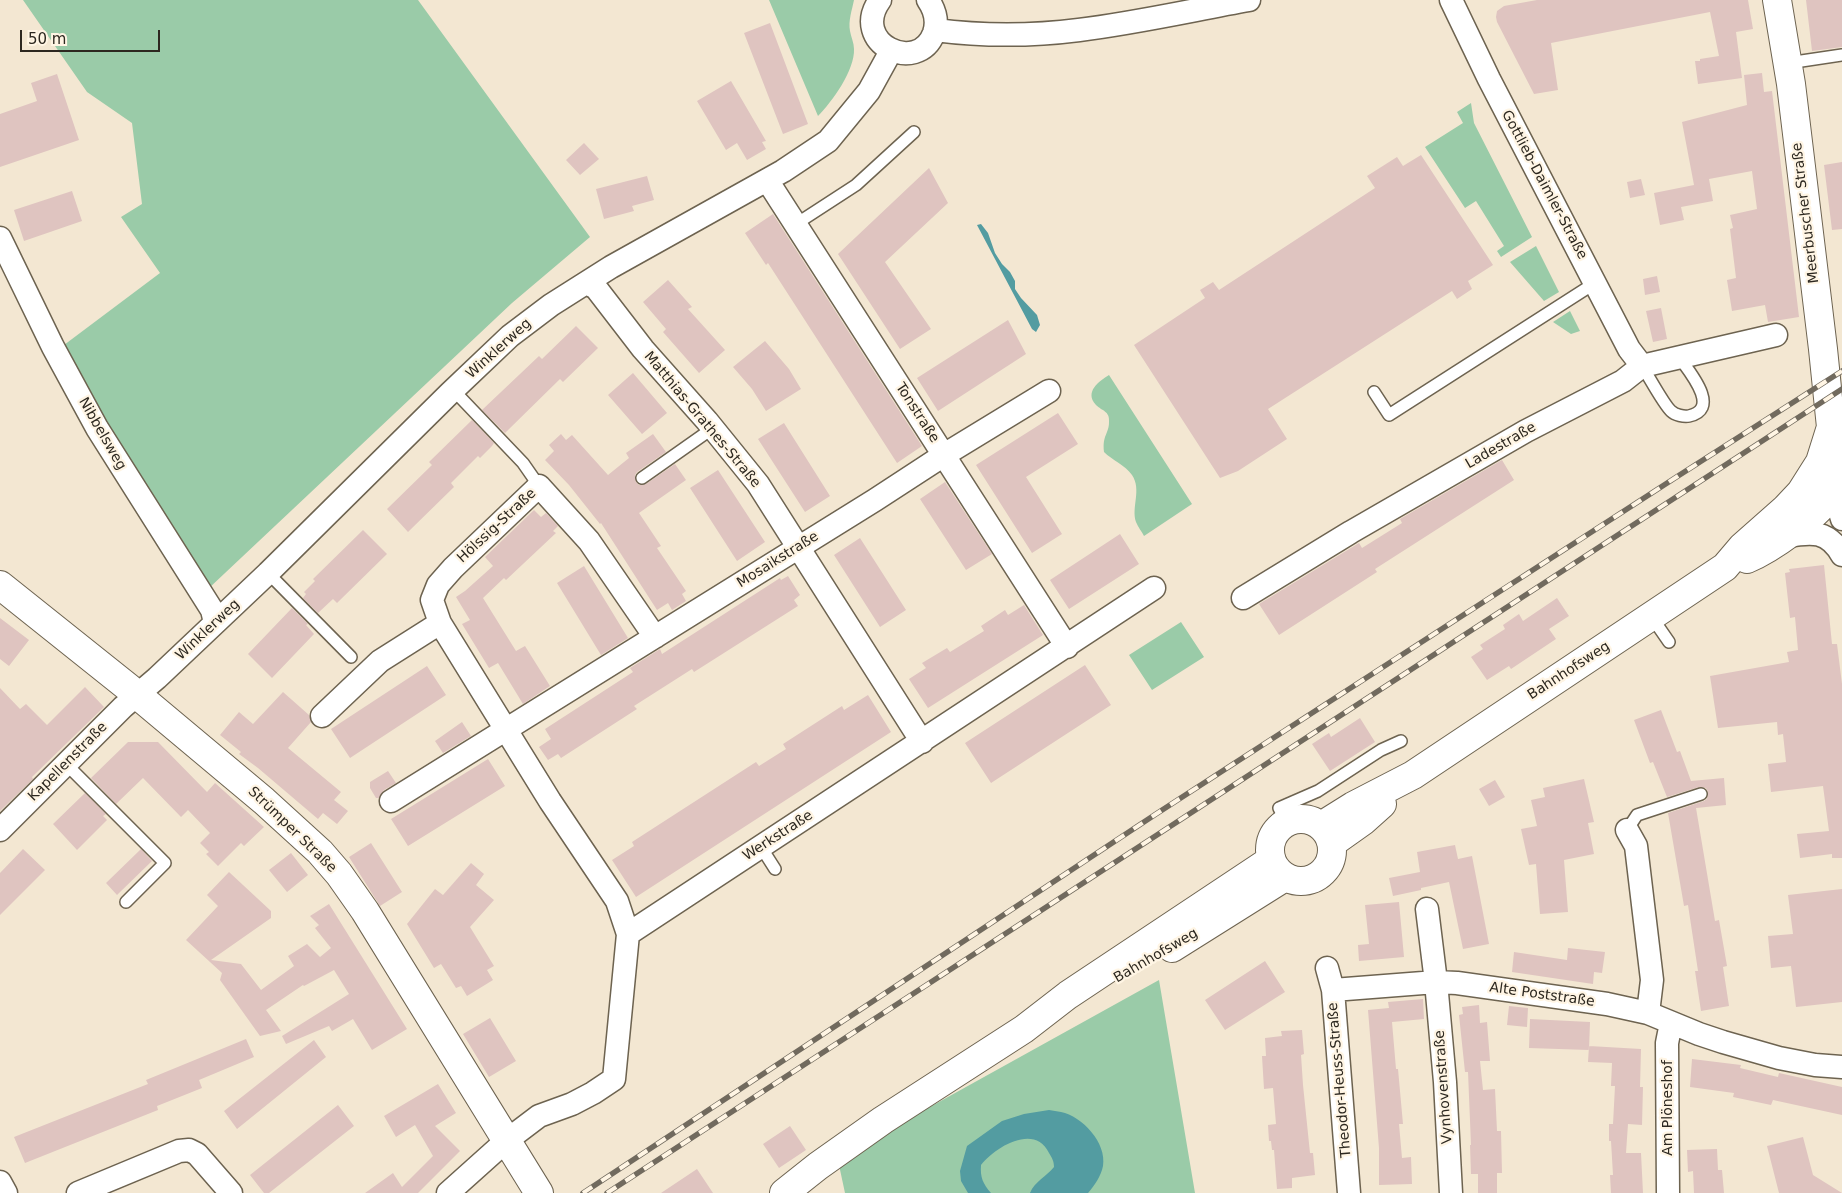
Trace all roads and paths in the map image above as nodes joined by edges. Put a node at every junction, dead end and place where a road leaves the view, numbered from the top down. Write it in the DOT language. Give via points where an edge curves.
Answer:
graph roads {
  1 [pos="880,0"];
  2 [pos="928,0"];
  3 [pos="1451,0"];
  4 [pos="1778,0"];
  5 [pos="1238,1"];
  6 [pos="935,30"];
  7 [pos="891,51"];
  8 [pos="1842,55"];
  9 [pos="1788,63"];
  10 [pos="914,132"];
  11 [pos="767,180"];
  12 [pos="796,224"];
  13 [pos="0,238"];
  14 [pos="586,283"];
  15 [pos="1595,283"];
  16 [pos="1776,335"];
  17 [pos="1679,357"];
  18 [pos="1642,366"];
  19 [pos="1049,391"];
  20 [pos="1374,392"];
  21 [pos="450,393"];
  22 [pos="1836,426"];
  23 [pos="713,428"];
  24 [pos="944,455"];
  25 [pos="642,478"];
  26 [pos="539,486"];
  27 [pos="1801,492"];
  28 [pos="1836,507"];
  29 [pos="1787,536"];
  30 [pos="798,547"];
  31 [pos="1842,555"];
  32 [pos="1725,567"];
  33 [pos="268,574"];
  34 [pos="0,585"];
  35 [pos="1154,588"];
  36 [pos="1243,598"];
  37 [pos="1651,616"];
  38 [pos="215,623"];
  39 [pos="440,623"];
  40 [pos="655,637"];
  41 [pos="1669,642"];
  42 [pos="1067,647"];
  43 [pos="351,657"];
  44 [pos="137,695"];
  45 [pos="322,716"];
  46 [pos="507,729"];
  47 [pos="1401,741"];
  48 [pos="922,742"];
  49 [pos="66,764"];
  50 [pos="1701,794"];
  51 [pos="391,801"];
  52 [pos="1286,822"];
  53 [pos="0,830"];
  54 [pos="1627,830"];
  55 [pos="1327,834"];
  56 [pos="761,847"];
  57 [pos="1278,868"];
  58 [pos="775,869"];
  59 [pos="126,902"];
  60 [pos="1427,909"];
  61 [pos="628,934"];
  62 [pos="1327,968"];
  63 [pos="1436,982"];
  64 [pos="1333,990"];
  65 [pos="1648,1013"];
  66 [pos="1671,1023"];
  67 [pos="1842,1067"];
  68 [pos="506,1141"];
  69 [pos="0,1182"];
  70 [pos="6,1193"];
  71 [pos="78,1193"];
  72 [pos="230,1193"];
  73 [pos="448,1193"];
  74 [pos="539,1193"];
  75 [pos="784,1193"];
  76 [pos="1349,1193"];
  77 [pos="1451,1193"];
  78 [pos="1668,1193"];
  1 -- 7 [label="street" via="873,14 873,30 882,45"];
  2 -- 6 [label="street" via="936,18"];
  3 -- 15 [label="street, Gottlieb-Daimler-Straße" via="1488,79"];
  4 -- 9 [label="main road, Meerbuscher Straße"];
  5 -- 6 [label="street" via="1079,30 964,34"];
  6 -- 7 [label="street" via="919,50"];
  7 -- 11 [label="street, Winklerweg" via="869,91 828,141"];
  8 -- 9 [label="lane"];
  9 -- 22 [label="main road, Meerbuscher Straße" via="1823,349"];
  10 -- 12 [label="lane" via="856,186"];
  11 -- 12 [label="street, Tonstraße"];
  11 -- 14 [label="street, Winklerweg"];
  12 -- 24 [label="street, Tonstraße"];
  13 -- 38 [label="street, Nibbelsweg" via="53,348 93,420 212,610"];
  14 -- 21 [label="street, Winklerweg" via="550,305 510,336"];
  14 -- 23 [label="street, Matthias-Grathes-Straße" via="596,288 643,349"];
  15 -- 18 [label="street, Gottlieb-Daimler-Straße" via="1629,349"];
  15 -- 20 [label="lane" via="1389,415"];
  16 -- 17 [label="street, Ladestraße"];
  17 -- 18 [label="street, Ladestraße"];
  17 -- 18 [label="lane" via="1704,396 1703,405 1697,413 1689,416 1671,411"];
  18 -- 36 [label="street, Ladestraße" via="1623,381 1526,431"];
  19 -- 24 [label="street, Mosaikstraße"];
  21 -- 26 [label="lane" via="458,396 511,450"];
  21 -- 33 [label="street, Winklerweg"];
  22 -- 27 [label="main road, Meerbuscher Straße" via="1820,462"];
  22 -- 28 [label="main road, Meerbuscher Straße"];
  23 -- 25 [label="lane"];
  23 -- 30 [label="street, Matthias-Grathes-Straße" via="758,484"];
  24 -- 30 [label="street, Mosaikstraße"];
  24 -- 42 [label="street, Tonstraße"];
  26 -- 39 [label="street, Hölssig-Straße" via="438,585 432,600"];
  26 -- 40 [label="street, Hölssig-Straße" via="589,541"];
  27 -- 28 [label="street" via="1815,490"];
  27 -- 32 [label="main road, Bahnhofsweg"];
  28 -- 29 [label="main road, Bahnhofsweg" via="1820,508"];
  29 -- 31 [label="street" via="1819,534 1832,541"];
  29 -- 32 [label="main road, Bahnhofsweg"];
  30 -- 40 [label="street, Mosaikstraße"];
  30 -- 48 [label="street, Matthias-Grathes-Straße"];
  32 -- 37 [label="main road, Bahnhofsweg"];
  33 -- 38 [label="street, Winklerweg"];
  33 -- 43 [label="lane"];
  34 -- 44 [label="main road, Strümper Straße"];
  35 -- 42 [label="street, Werkstraße"];
  37 -- 41 [label="lane"];
  37 -- 55 [label="main road, Bahnhofsweg" via="1413,775 1363,822"];
  38 -- 44 [label="street, Winklerweg"];
  39 -- 45 [label="street" via="380,661"];
  39 -- 46 [label="street, Hölssig-Straße"];
  40 -- 46 [label="street, Mosaikstraße"];
  42 -- 48 [label="street, Werkstraße"];
  44 -- 49 [label="street, Kapellenstraße"];
  44 -- 68 [label="main road, Strümper Straße" via="264,801 320,852 339,874"];
  46 -- 51 [label="street"];
  46 -- 61 [label="street, Hölssig-Straße" via="550,801 617,901"];
  47 -- 52 [label="lane" via="1381,750 1318,791 1279,808"];
  48 -- 56 [label="street, Werkstraße"];
  49 -- 53 [label="street, Kapellenstraße"];
  49 -- 59 [label="lane" via="165,863"];
  50 -- 54 [label="lane" via="1637,815"];
  52 -- 55 [label="main road" via="1301,818 1316,822"];
  52 -- 57 [label="main road" via="1275,832 1270,845"];
  54 -- 65 [label="street" via="1636,846 1652,980"];
  55 -- 57 [label="main road" via="1332,853 1324,872 1315,878 1295,881"];
  56 -- 58 [label="lane"];
  56 -- 61 [label="street, Werkstraße"];
  57 -- 75 [label="main road, Bahnhofsweg" via="1155,958 1024,1028 883,1120"];
  60 -- 63 [label="street"];
  61 -- 68 [label="street" via="614,1079 572,1104 539,1116"];
  62 -- 64 [label="street, Theodor-Heuss-Straße"];
  63 -- 64 [label="street, Alte Poststraße"];
  63 -- 65 [label="street, Alte Poststraße" via="1608,1004"];
  63 -- 77 [label="street, Vynhovenstraße"];
  64 -- 76 [label="street, Theodor-Heuss-Straße"];
  65 -- 66 [label="street, Alte Poststraße"];
  66 -- 67 [label="street, Alte Poststraße" via="1779,1058"];
  66 -- 78 [label="street, Am Plöneshof" via="1667,1043"];
  68 -- 73 [label="street"];
  68 -- 74 [label="main road, Strümper Straße"];
  69 -- 70 [label="street"];
  71 -- 72 [label="street" via="179,1151 189,1150 197,1154"];
}
